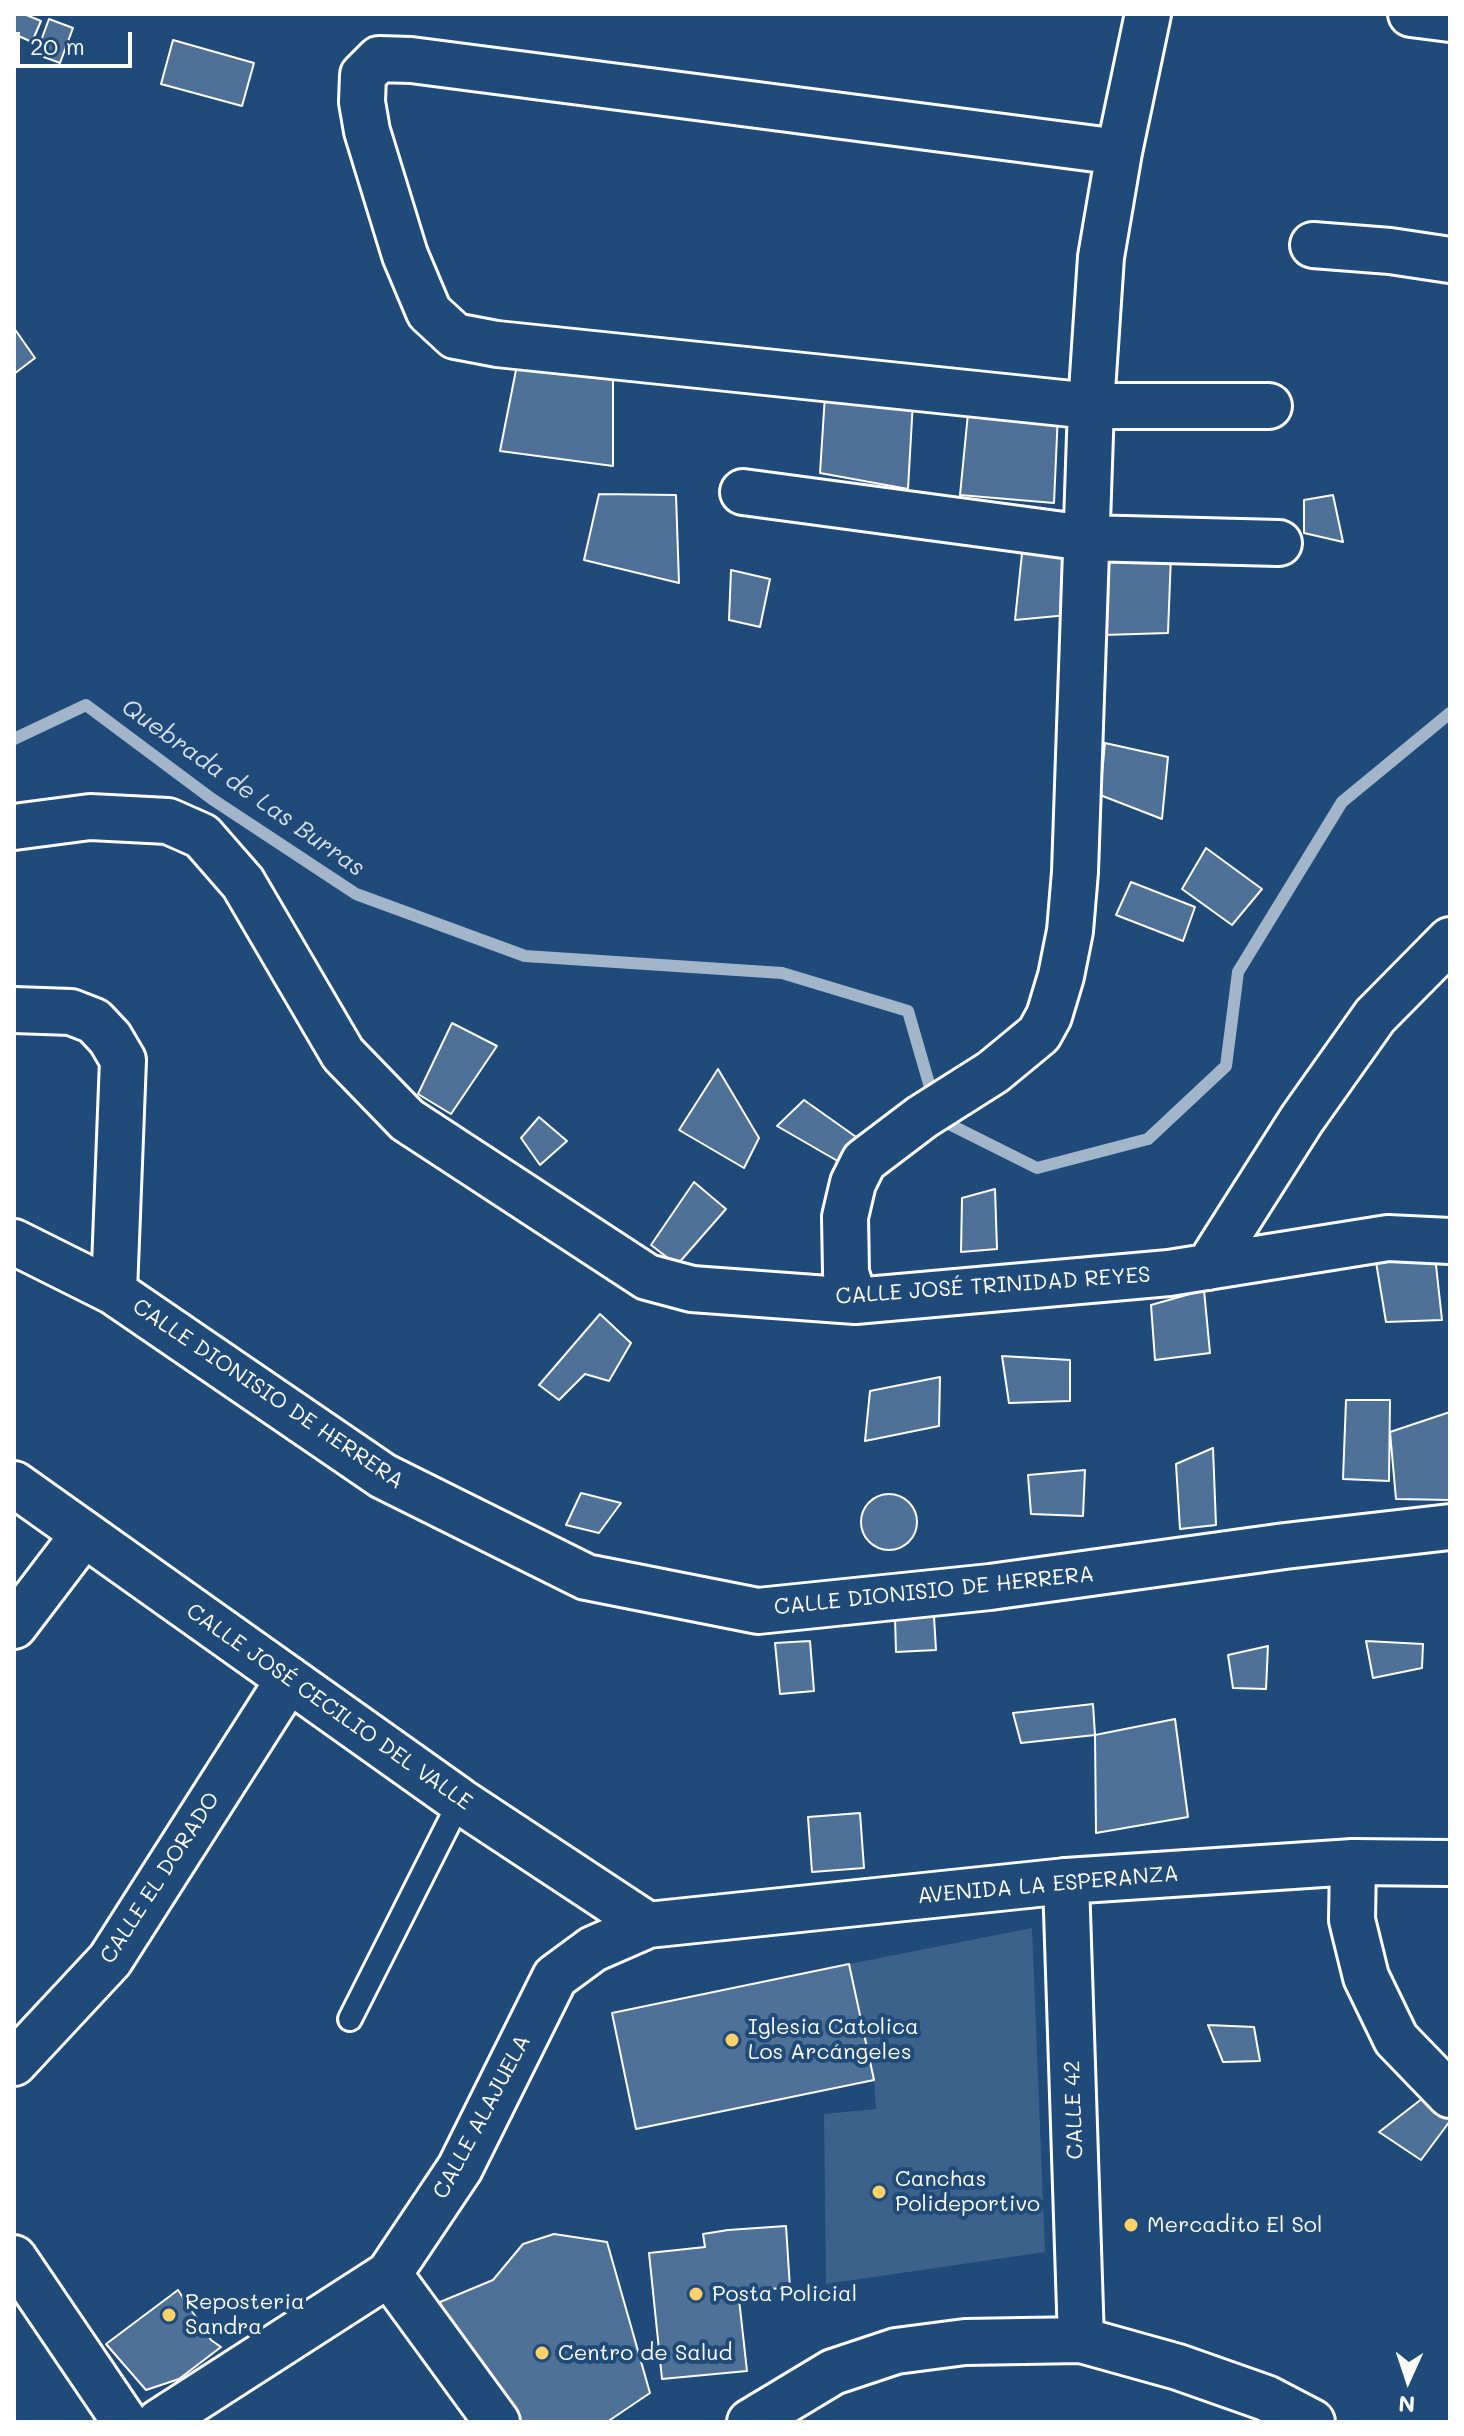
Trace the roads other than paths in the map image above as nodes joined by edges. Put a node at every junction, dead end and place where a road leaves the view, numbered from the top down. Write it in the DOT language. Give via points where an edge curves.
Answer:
graph roads {
  1 [pos="1148,14"];
  2 [pos="1411,14"];
  3 [pos="1450,19"];
  4 [pos="1119,152"];
  5 [pos="1313,245"];
  6 [pos="1450,260"];
  7 [pos="1091,406"];
  8 [pos="1269,406"];
  9 [pos="743,492"];
  10 [pos="1086,538"];
  11 [pos="1279,543"];
  12 [pos="14,827"];
  13 [pos="1450,940"];
  14 [pos="14,1010"];
  15 [pos="1450,1241"];
  16 [pos="14,1242"];
  17 [pos="1208,1267"];
  18 [pos="114,1292"];
  19 [pos="855,1301"];
  20 [pos="14,1484"];
  21 [pos="1450,1527"];
  22 [pos="84,1534"];
  23 [pos="14,1626"];
  24 [pos="289,1679"];
  25 [pos="460,1801"];
  26 [pos="1353,1862"];
  27 [pos="1450,1863"];
  28 [pos="1066,1881"];
  29 [pos="648,1925"];
  30 [pos="350,2019"];
  31 [pos="14,2063"];
  32 [pos="1450,2095"];
  33 [pos="14,2258"];
  34 [pos="389,2274"];
  35 [pos="1081,2340"];
  36 [pos="125,2422"];
  37 [pos="159,2422"];
  38 [pos="497,2422"];
  39 [pos="750,2422"];
  40 [pos="1312,2422"];
  1 -- 4 [label="street"];
  2 -- 3 [label="street"];
  4 -- 7 [label="street" via="1101,257"];
  4 -- 7 [label="street" via="411,60 379,59 363,75 367,131 405,255 429,312 455,336"];
  5 -- 6 [label="street"];
  7 -- 8 [label="street"];
  7 -- 10 [label="street"];
  9 -- 10 [label="street"];
  10 -- 11 [label="street"];
  10 -- 19 [label="street" via="1075,872 1070,931 1049,1016 1039,1034 993,1072 864,1161 845,1217 846,1273"];
  12 -- 19 [label="street, CALLE JOSÉ TRINIDAD REYES" via="90,817 168,821 202,836 243,883 343,1054 407,1120 647,1277 707,1291"];
  13 -- 17 [label="street" via="1375,1016"];
  14 -- 18 [label="street" via="71,1012 94,1021 123,1060"];
  15 -- 17 [label="street, CALLE JOSÉ TRINIDAD REYES" via="1388,1238"];
  16 -- 18 [label="street"];
  17 -- 19 [label="street, CALLE JOSÉ TRINIDAD REYES"];
  18 -- 21 [label="street, CALLE DIONISIO DE HERRERA" via="383,1476 586,1577 758,1611 990,1587"];
  20 -- 22 [label="street, CALLE JOSÉ CECILIO DEL VALLE"];
  22 -- 23 [label="street"];
  22 -- 24 [label="street, CALLE JOSÉ CECILIO DEL VALLE"];
  24 -- 25 [label="street, CALLE JOSÉ CECILIO DEL VALLE"];
  24 -- 31 [label="street, CALLE EL DORADO" via="110,1960"];
  25 -- 29 [label="street, CALLE JOSÉ CECILIO DEL VALLE"];
  25 -- 30 [label="lane"];
  26 -- 27 [label="street, AVENIDA LA ESPERANZA"];
  26 -- 28 [label="street, AVENIDA LA ESPERANZA"];
  26 -- 32 [label="street" via="1352,1920 1366,1977 1396,2039"];
  28 -- 29 [label="street, AVENIDA LA ESPERANZA"];
  28 -- 35 [label="street, CALLE 42"];
  29 -- 34 [label="street, CALLE ALAJUELA" via="593,1949 555,1977 460,2168"];
  33 -- 36 [label="street"];
  34 -- 37 [label="street, CALLE ALAJUELA"];
  34 -- 38 [label="street"];
  35 -- 39 [label="street" via="965,2342 896,2351 833,2372"];
  35 -- 40 [label="street" via="1207,2377"];
}
